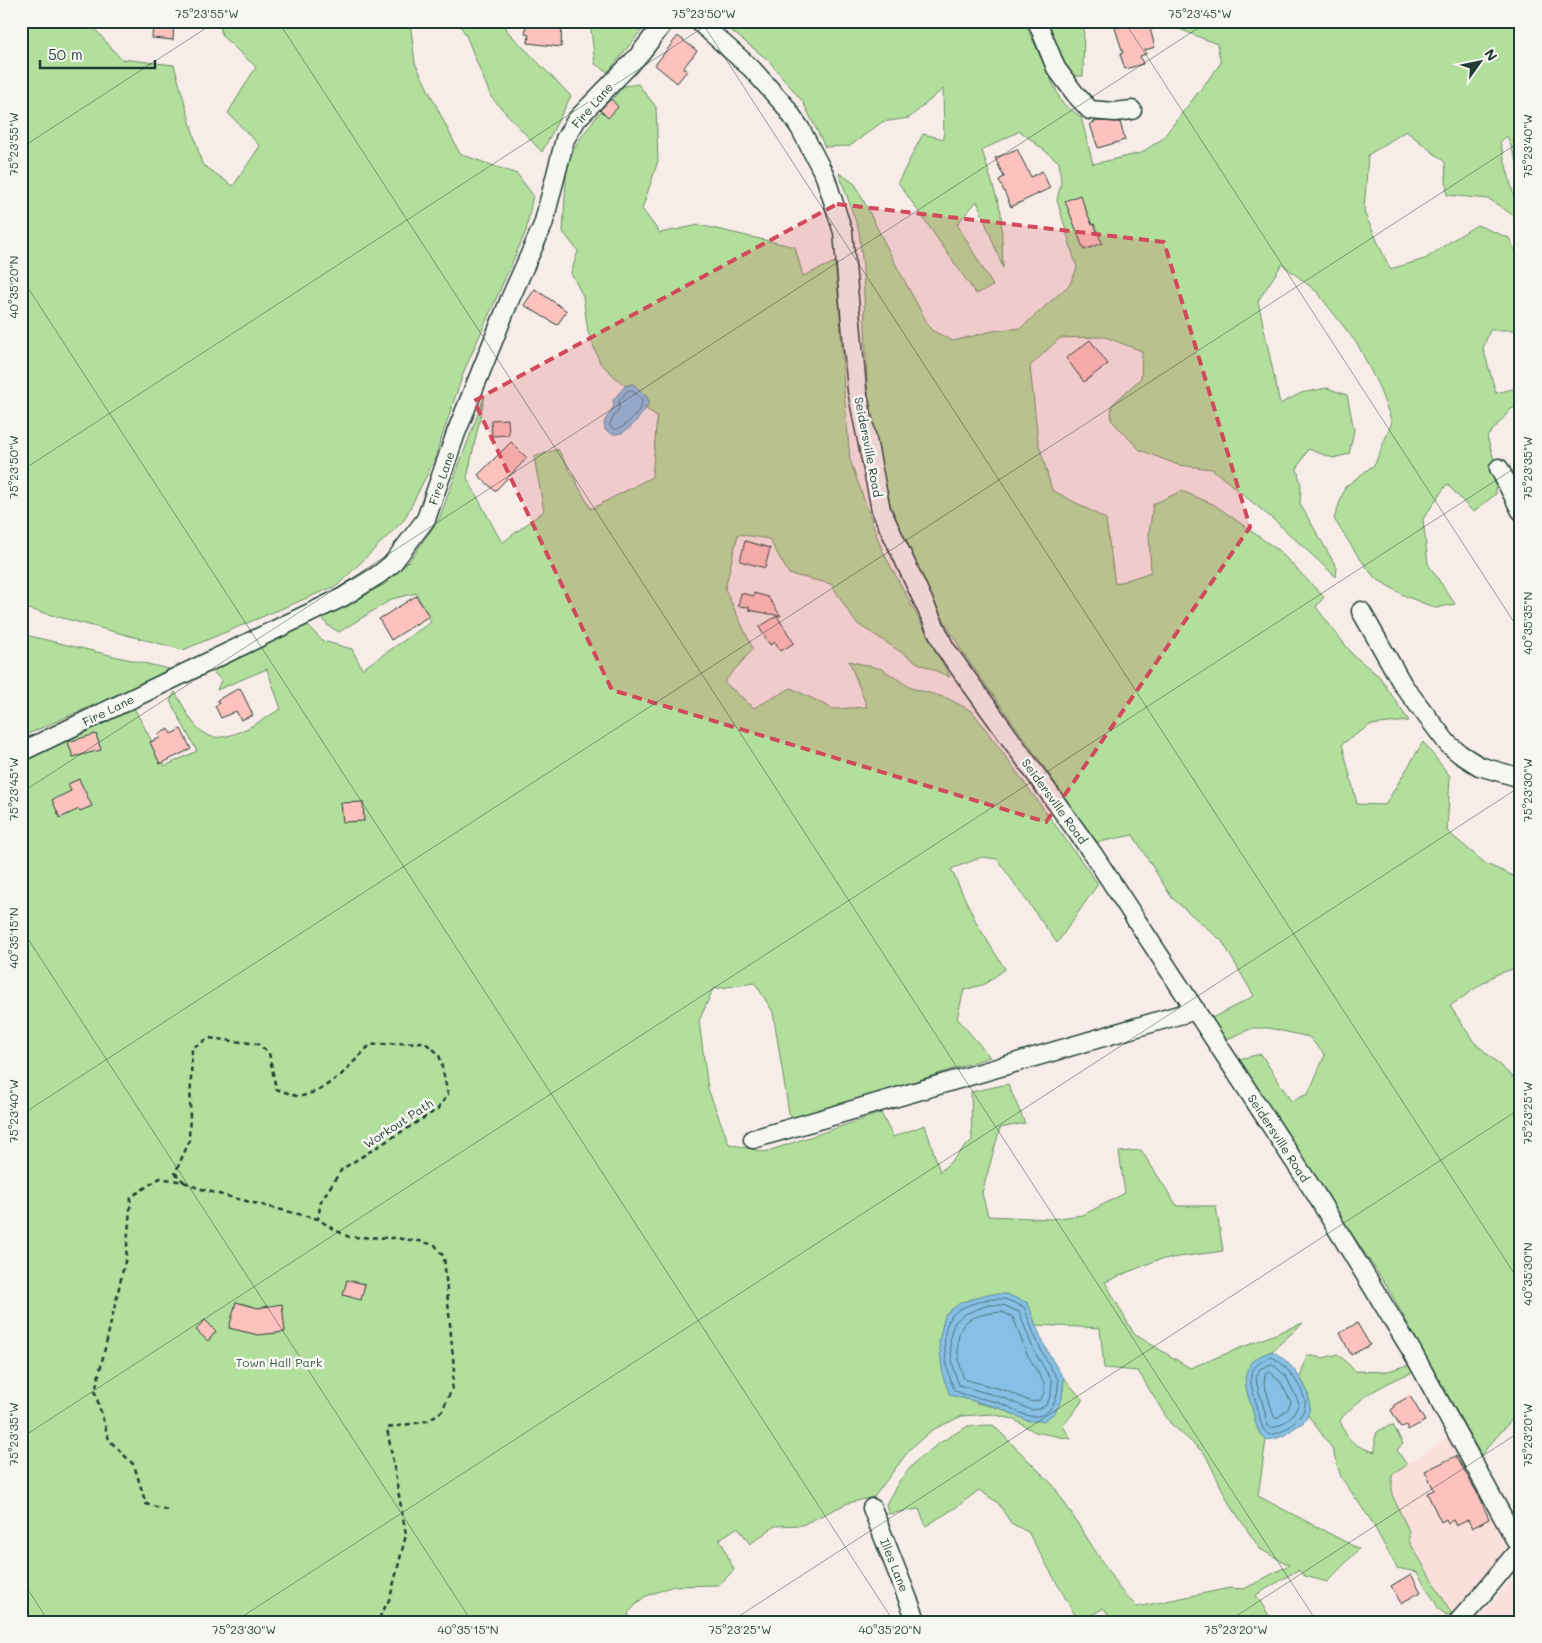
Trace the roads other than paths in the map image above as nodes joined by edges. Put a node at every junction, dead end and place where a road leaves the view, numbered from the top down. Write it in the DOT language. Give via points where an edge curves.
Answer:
graph roads {
  1 [pos="665,21"];
  2 [pos="698,21"];
  3 [pos="1036,21"];
  4 [pos="1132,110"];
  5 [pos="1499,468"];
  6 [pos="1521,511"];
  7 [pos="1361,611"];
  8 [pos="21,752"];
  9 [pos="1521,778"];
  10 [pos="1196,1010"];
  11 [pos="753,1139"];
  12 [pos="872,1508"];
  13 [pos="1520,1549"];
  14 [pos="918,1622"];
  15 [pos="1458,1622"];
  1 -- 8 [label="street, Fire Lane" via="577,120 565,139 543,224 456,433 426,519 392,564 343,597"];
  2 -- 10 [label="street, Seidersville Road" via="779,99 800,128 825,176 843,232 857,390 882,510 945,648 1093,854"];
  3 -- 4 [label="street" via="1056,68 1090,110"];
  5 -- 6 [label="street"];
  7 -- 9 [label="street" via="1403,685 1448,744 1479,766"];
  10 -- 11 [label="street"];
  10 -- 13 [label="street, Seidersville Road" via="1377,1293"];
  12 -- 14 [label="street, Illes Lane"];
  13 -- 15 [label="street"];
}
